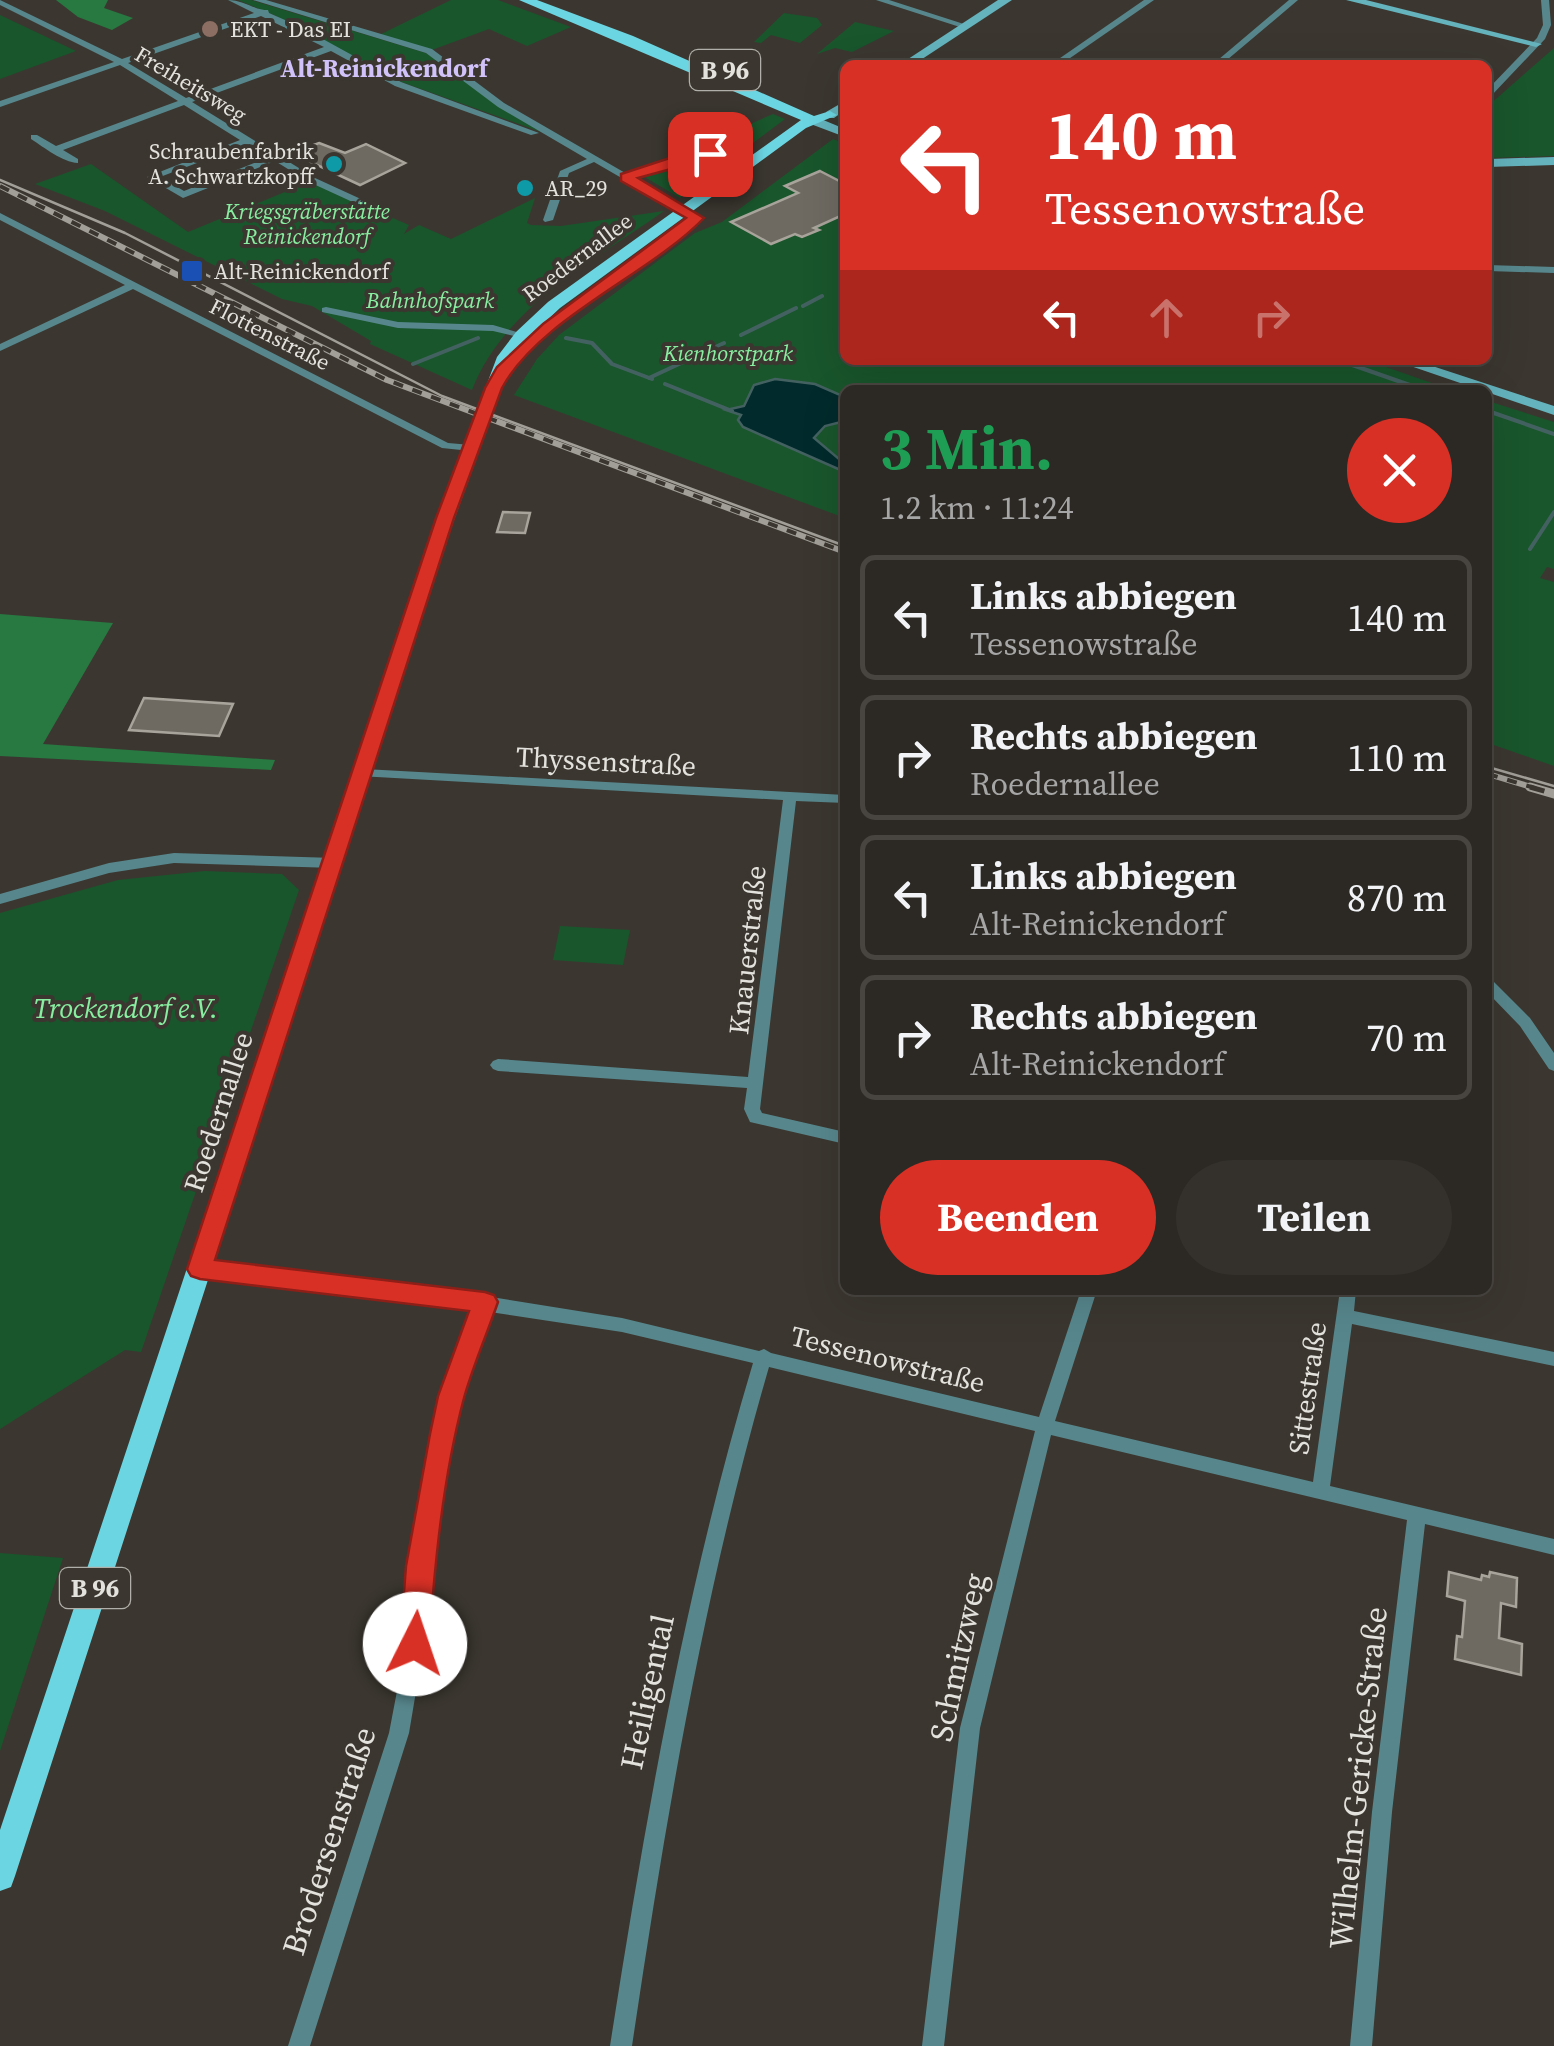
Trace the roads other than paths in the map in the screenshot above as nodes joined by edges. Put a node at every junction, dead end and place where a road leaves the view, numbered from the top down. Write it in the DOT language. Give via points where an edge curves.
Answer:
graph roads {
  1 [pos="232,0"];
  2 [pos="257,0"];
  3 [pos="552,0"];
  4 [pos="880,0"];
  5 [pos="1006,0"];
  6 [pos="1150,0"];
  7 [pos="1294,0"];
  8 [pos="1352,0"];
  9 [pos="1545,0"];
  10 [pos="535,1"];
  11 [pos="0,2"];
  12 [pos="277,7"];
  13 [pos="264,13"];
  14 [pos="316,20"];
  15 [pos="966,26"];
  16 [pos="298,29"];
  17 [pos="1536,44"];
  18 [pos="330,48"];
  19 [pos="913,60"];
  20 [pos="1061,60"];
  21 [pos="1222,60"];
  22 [pos="117,62"];
  23 [pos="1492,90"];
  24 [pos="181,102"];
  25 [pos="0,104"];
  26 [pos="840,108"];
  27 [pos="821,120"];
  28 [pos="840,122"];
  29 [pos="840,130"];
  30 [pos="34,137"];
  31 [pos="246,141"];
  32 [pos="570,145"];
  33 [pos="55,150"];
  34 [pos="710,154"];
  35 [pos="275,158"];
  36 [pos="594,159"];
  37 [pos="75,161"];
  38 [pos="1554,161"];
  39 [pos="1492,163"];
  40 [pos="626,178"];
  41 [pos="360,202"];
  42 [pos="689,215"];
  43 [pos="0,216"];
  44 [pos="548,220"];
  45 [pos="1492,268"];
  46 [pos="1554,270"];
  47 [pos="133,285"];
  48 [pos="326,310"];
  49 [pos="522,335"];
  50 [pos="0,348"];
  51 [pos="1415,365"];
  52 [pos="1452,365"];
  53 [pos="503,370"];
  54 [pos="1477,385"];
  55 [pos="1492,390"];
  56 [pos="1554,398"];
  57 [pos="1554,410"];
  58 [pos="472,448"];
  59 [pos="364,773"];
  60 [pos="790,796"];
  61 [pos="840,799"];
  62 [pos="334,863"];
  63 [pos="0,899"];
  64 [pos="1492,989"];
  65 [pos="498,1065"];
  66 [pos="1554,1065"];
  67 [pos="757,1083"];
  68 [pos="840,1137"];
  69 [pos="200,1269"];
  70 [pos="1088,1295"];
  71 [pos="1347,1295"];
  72 [pos="485,1302"];
  73 [pos="1345,1316"];
  74 [pos="764,1356"];
  75 [pos="1554,1359"];
  76 [pos="1044,1428"];
  77 [pos="1320,1493"];
  78 [pos="1417,1516"];
  79 [pos="1554,1547"];
  80 [pos="0,1876"];
  81 [pos="299,2046"];
  82 [pos="622,2046"];
  83 [pos="934,2046"];
  84 [pos="1361,2046"];
  1 -- 13 [label="street"];
  2 -- 12 [label="street"];
  3 -- 27 [label="main road, B 96"];
  4 -- 15 [label="street"];
  5 -- 15 [label="street"];
  6 -- 20 [label="street"];
  7 -- 21 [label="street"];
  8 -- 17 [label="street"];
  9 -- 17 [label="street" via="1546,24"];
  10 -- 27 [label="main road, B 96"];
  11 -- 22 [label="street, Freiheitsweg"];
  12 -- 13 [label="street"];
  12 -- 14 [label="street"];
  13 -- 16 [label="street"];
  13 -- 22 [label="street"];
  14 -- 16 [label="street"];
  14 -- 32 [label="street" via="429,51"];
  15 -- 19 [label="street"];
  16 -- 18 [label="street"];
  17 -- 23 [label="street"];
  18 -- 24 [label="street"];
  18 -- 32 [label="street" via="398,84"];
  22 -- 24 [label="street, Freiheitsweg"];
  22 -- 25 [label="street"];
  24 -- 31 [label="street, Freiheitsweg"];
  24 -- 33 [label="street"];
  26 -- 27 [label="street"];
  27 -- 28 [label="street"];
  27 -- 29 [label="street"];
  27 -- 42 [label="main road, Roedernallee / B 96"];
  30 -- 33 [label="street"];
  31 -- 35 [label="street, Freiheitsweg"];
  31 -- 35 [label="street" via="152,177 183,195"];
  32 -- 36 [label="street"];
  33 -- 37 [label="street"];
  34 -- 40 [label="street"];
  35 -- 41 [label="street, Freiheitsweg"];
  36 -- 40 [label="street"];
  36 -- 44 [label="street" via="565,171"];
  38 -- 39 [label="street"];
  40 -- 42 [label="street"];
  42 -- 49 [label="main road, Roedernallee / B 96"];
  42 -- 53 [label="main road, Roedernallee / B 96"];
  43 -- 47 [label="street, Flottenstraße"];
  45 -- 46 [label="street"];
  47 -- 50 [label="street"];
  47 -- 58 [label="street, Flottenstraße" via="446,446"];
  48 -- 49 [label="street, Roedernallee" via="398,325"];
  49 -- 53 [label="main road, Roedernallee / B 96"];
  51 -- 54 [label="street"];
  52 -- 56 [label="street"];
  53 -- 58 [label="main road, Roedernallee / B 96"];
  55 -- 57 [label="street"];
  58 -- 59 [label="main road, Roedernallee / B 96"];
  59 -- 60 [label="street, Thyssenstraße"];
  59 -- 62 [label="main road, Roedernallee / B 96"];
  60 -- 61 [label="street, Thyssenstraße"];
  60 -- 67 [label="street, Knauerstraße"];
  62 -- 63 [label="street" via="174,858"];
  62 -- 69 [label="main road, Roedernallee / B 96"];
  64 -- 66 [label="street"];
  65 -- 67 [label="street"];
  67 -- 68 [label="street, Knauerstraße" via="754,1114"];
  69 -- 72 [label="street, Tessenowstraße"];
  69 -- 80 [label="main road, Roedernallee / B 96"];
  70 -- 76 [label="street, Schmitzweg"];
  71 -- 73 [label="street, Sittestraße"];
  72 -- 74 [label="street, Tessenowstraße"];
  72 -- 81 [label="street, Brodersenstraße" via="443,1434 399,1733"];
  73 -- 75 [label="street"];
  73 -- 77 [label="street, Sittestraße"];
  74 -- 76 [label="street, Tessenowstraße"];
  74 -- 82 [label="street, Heiligental" via="676,1699"];
  76 -- 77 [label="street, Tessenowstraße"];
  76 -- 83 [label="street, Schmitzweg" via="970,1728"];
  77 -- 78 [label="street, Tessenowstraße"];
  78 -- 79 [label="street, Tessenowstraße"];
  78 -- 84 [label="street, Wilhelm-Gericke-Straße"];
}
